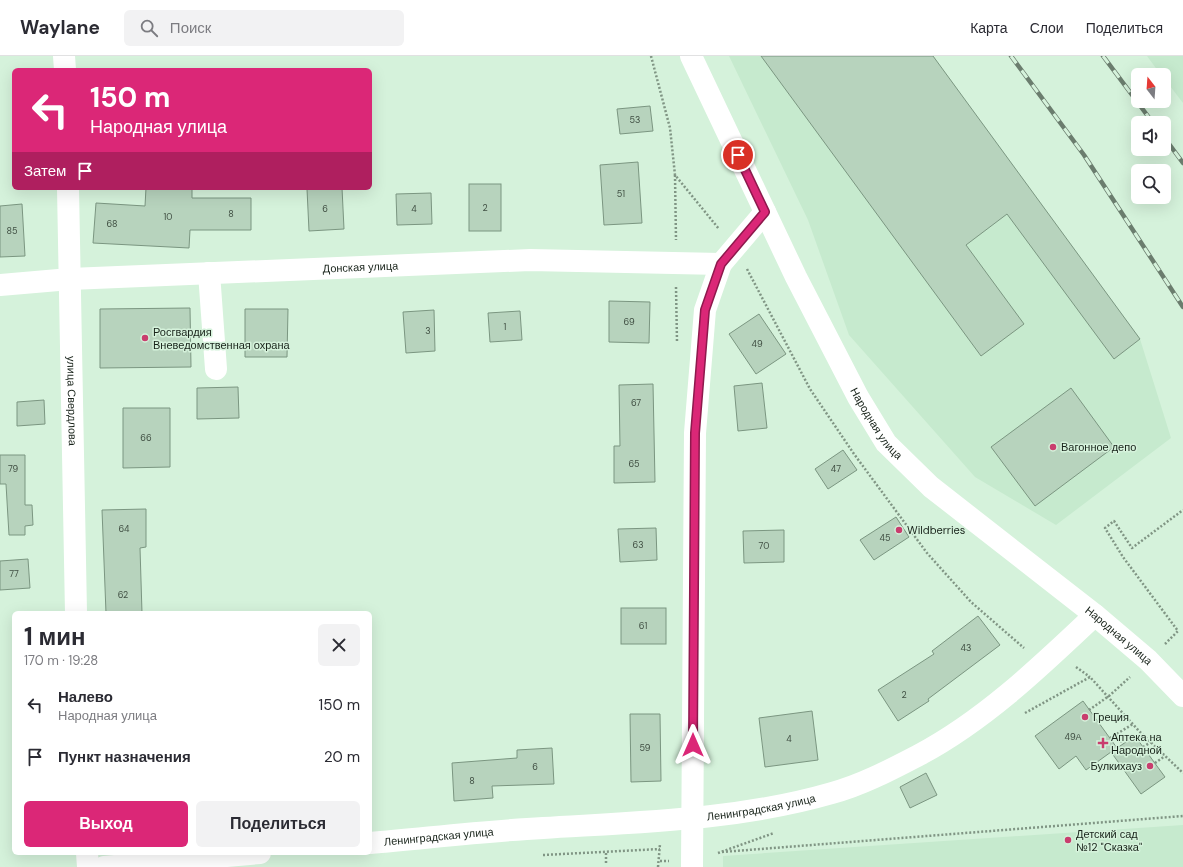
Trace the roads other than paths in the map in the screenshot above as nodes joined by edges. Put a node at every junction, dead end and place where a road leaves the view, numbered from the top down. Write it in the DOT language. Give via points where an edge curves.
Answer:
graph roads {
  1 [pos="64,56"];
  2 [pos="691,56"];
  3 [pos="64,68"];
  4 [pos="68,190"];
  5 [pos="765,212"];
  6 [pos="721,264"];
  7 [pos="209,273"];
  8 [pos="70,279"];
  9 [pos="0,285"];
  10 [pos="216,369"];
  11 [pos="76,611"];
  12 [pos="1095,616"];
  13 [pos="1183,696"];
  14 [pos="692,818"];
  15 [pos="372,843"];
  16 [pos="87,855"];
  17 [pos="238,855"];
  18 [pos="88,867"];
  19 [pos="104,867"];
  20 [pos="692,867"];
  1 -- 3 [label="street"];
  2 -- 5 [label="street, Народная улица"];
  4 -- 8 [label="street, улица Свердлова"];
  5 -- 6 [label="street"];
  5 -- 12 [label="street, Народная улица" via="858,397 886,443 931,487"];
  6 -- 7 [label="street, Донская улица" via="530,260"];
  6 -- 14 [label="street" via="705,310 695,433"];
  7 -- 8 [label="street, Донская улица"];
  7 -- 10 [label="street"];
  8 -- 9 [label="street, Донская улица"];
  8 -- 11 [label="street, улица Свердлова"];
  12 -- 13 [label="street, Народная улица" via="1148,660"];
  12 -- 14 [label="street, Ленинградская улица" via="996,703 920,754 834,793 783,805"];
  14 -- 15 [label="street, Ленинградская улица"];
  14 -- 20 [label="street"];
  16 -- 18 [label="street"];
  17 -- 19 [label="street"];
}
